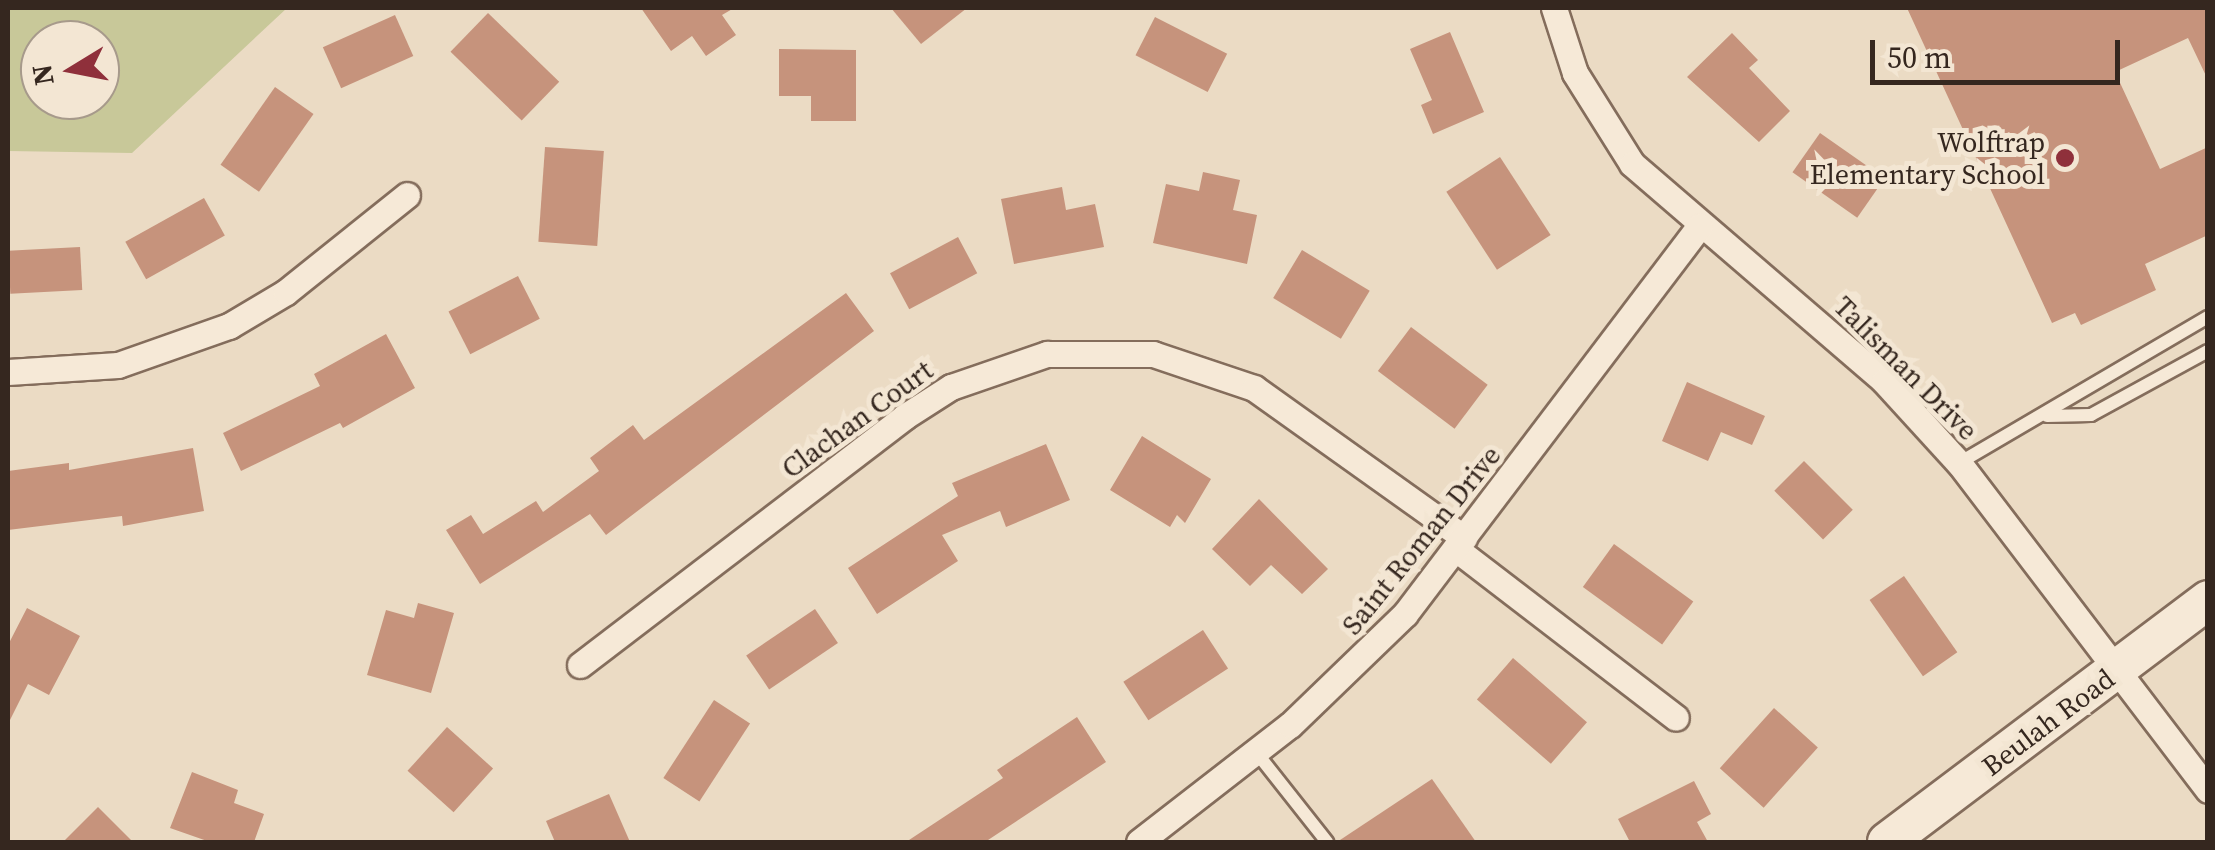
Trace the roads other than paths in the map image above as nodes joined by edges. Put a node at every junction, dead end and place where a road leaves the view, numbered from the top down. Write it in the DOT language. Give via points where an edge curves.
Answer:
graph roads {
  1 [pos="1554,8"];
  2 [pos="407,195"];
  3 [pos="1699,226"];
  4 [pos="2208,316"];
  5 [pos="2208,351"];
  6 [pos="8,372"];
  7 [pos="2047,416"];
  8 [pos="1959,462"];
  9 [pos="1460,544"];
  10 [pos="2208,600"];
  11 [pos="580,665"];
  12 [pos="2117,670"];
  13 [pos="1676,718"];
  14 [pos="1256,752"];
  15 [pos="2208,790"];
  16 [pos="1139,842"];
  17 [pos="1327,842"];
  18 [pos="1888,842"];
  1 -- 3 [label="street, Talisman Drive" via="1598,118 1632,164"];
  2 -- 6 [label="street" via="286,292 229,326 118,365"];
  3 -- 8 [label="street, Talisman Drive" via="1846,344"];
  3 -- 9 [label="street, Saint Roman Drive"];
  4 -- 7 [label="lane" via="2080,388"];
  5 -- 7 [label="lane" via="2091,415"];
  7 -- 8 [label="lane"];
  8 -- 12 [label="street, Talisman Drive"];
  9 -- 11 [label="street, Clachan Court" via="1254,388 1153,354 1047,354 951,387 904,417"];
  9 -- 13 [label="street, Clachan Court"];
  9 -- 14 [label="street, Saint Roman Drive" via="1357,666"];
  10 -- 12 [label="main road, Beulah Road"];
  12 -- 15 [label="street, Talisman Drive"];
  12 -- 18 [label="main road, Beulah Road"];
  14 -- 16 [label="street, Saint Roman Drive"];
  14 -- 17 [label="lane"];
}
